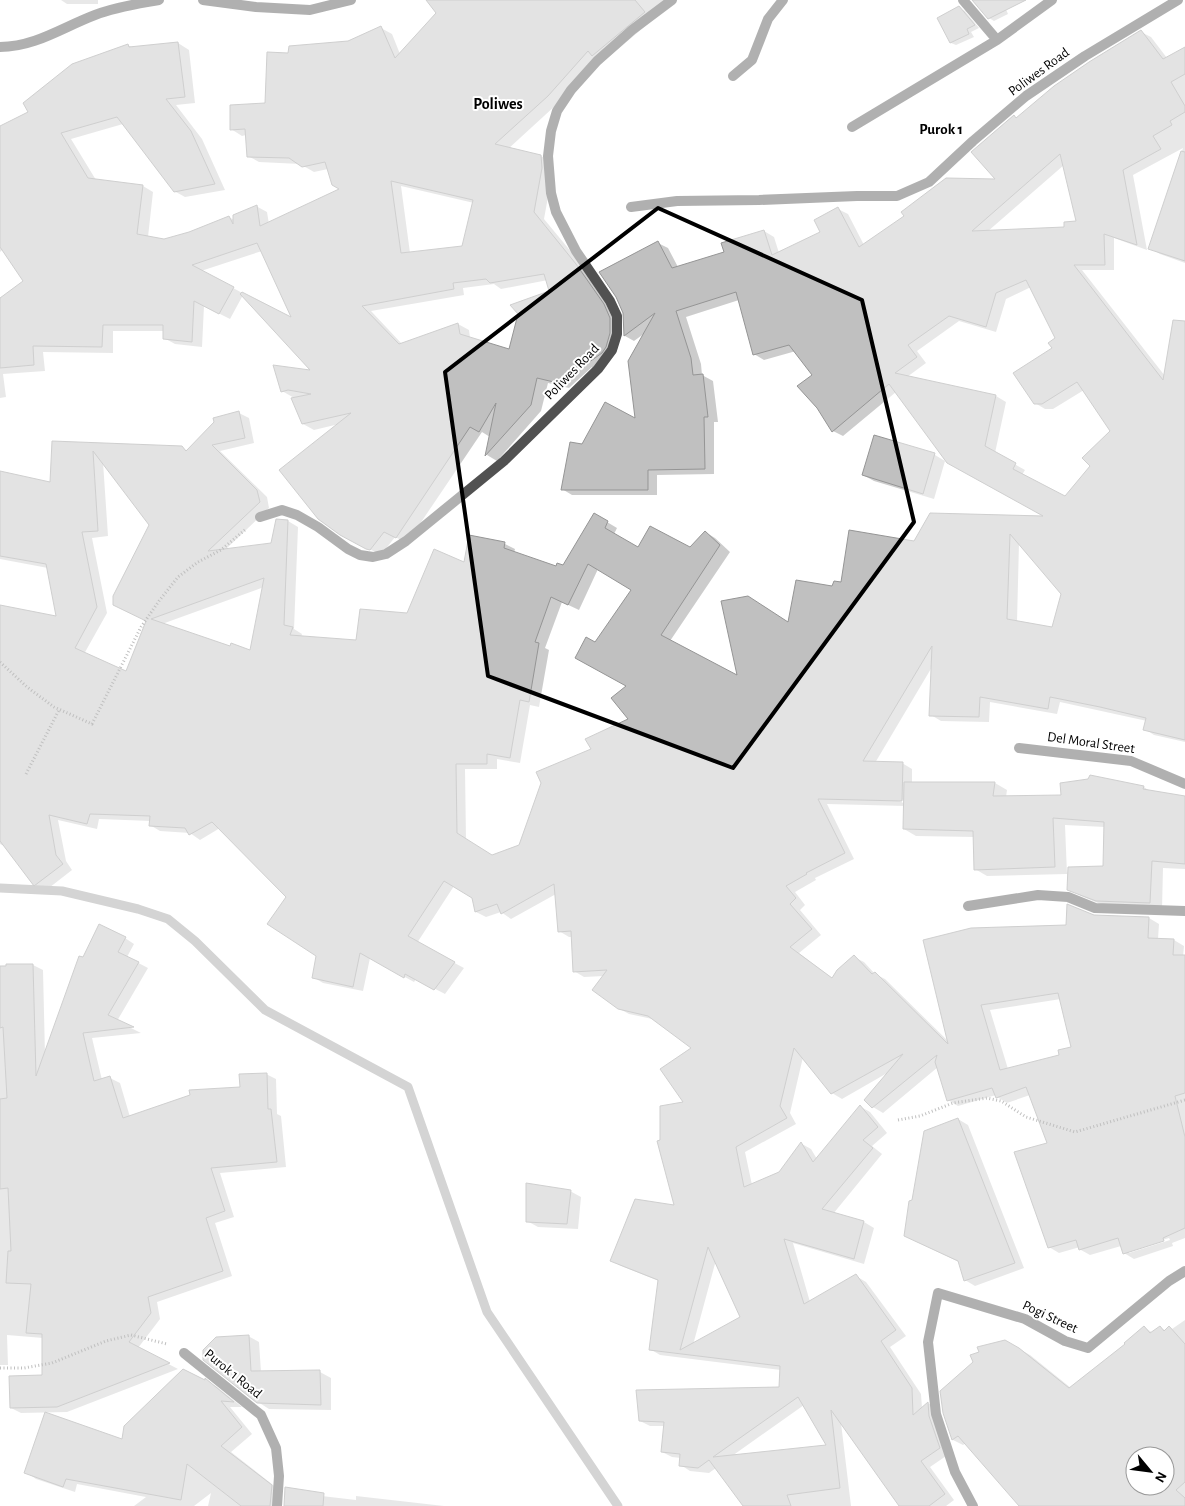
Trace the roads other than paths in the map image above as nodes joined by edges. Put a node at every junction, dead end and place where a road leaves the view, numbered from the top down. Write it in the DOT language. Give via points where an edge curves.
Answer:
graph roads {
  1 [pos="159,0"];
  2 [pos="202,0"];
  3 [pos="351,0"];
  4 [pos="672,0"];
  5 [pos="783,0"];
  6 [pos="963,0"];
  7 [pos="1052,0"];
  8 [pos="1178,0"];
  9 [pos="997,40"];
  10 [pos="0,47"];
  11 [pos="733,76"];
  12 [pos="852,126"];
  13 [pos="631,207"];
  14 [pos="260,517"];
  15 [pos="1020,748"];
  16 [pos="1185,784"];
  17 [pos="968,906"];
  18 [pos="1185,911"];
  19 [pos="1185,1272"];
  20 [pos="184,1353"];
  21 [pos="277,1506"];
  22 [pos="973,1506"];
  1 -- 10 [label="street" via="95,15 28,44"];
  2 -- 3 [label="street" via="310,10"];
  4 -- 14 [label="street, Poliwes Road" via="597,61 557,112 551,131 548,156 556,212 617,316 617,334 612,350 598,369 504,461 386,554 360,555 318,527 282,510"];
  5 -- 11 [label="street" via="768,19 752,60"];
  6 -- 9 [label="street"];
  7 -- 9 [label="street"];
  8 -- 13 [label="street, Poliwes Road" via="1026,96 929,182 897,196 677,201"];
  9 -- 12 [label="street"];
  15 -- 16 [label="street, Del Moral Street" via="1131,761"];
  17 -- 18 [label="street" via="1038,895 1068,897 1095,908"];
  19 -- 22 [label="street, Pogi Street" via="1088,1348 1065,1341 1025,1319 938,1293 928,1342 936,1414 955,1472"];
  20 -- 21 [label="street, Purok 1 Road" via="261,1415 276,1448 279,1476"];
}
